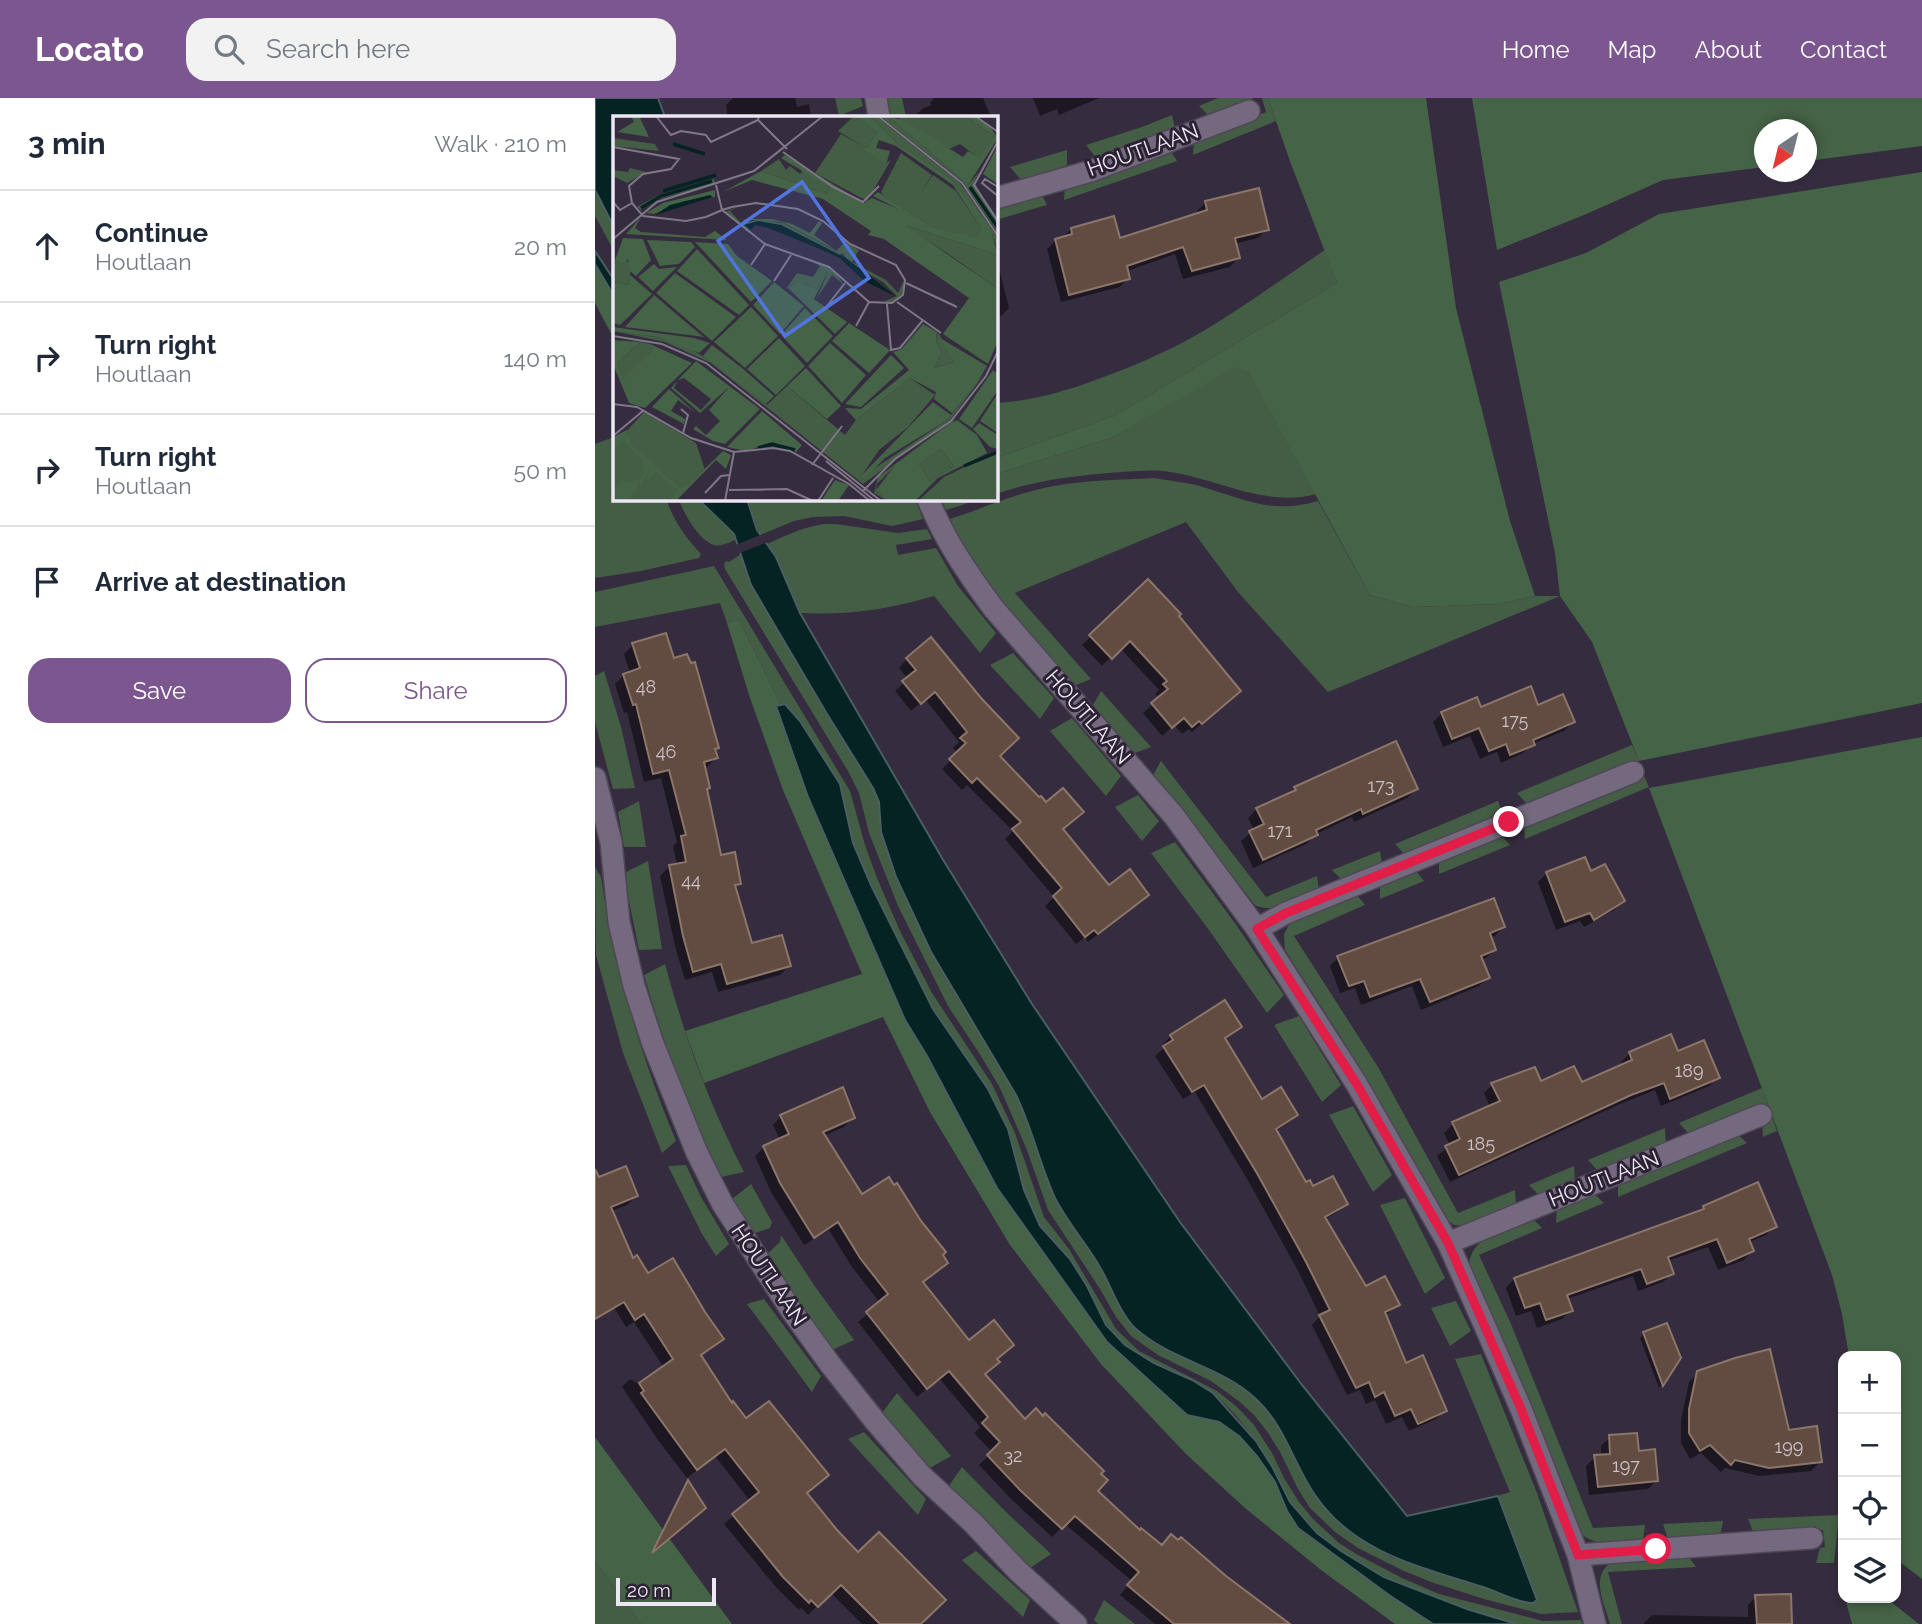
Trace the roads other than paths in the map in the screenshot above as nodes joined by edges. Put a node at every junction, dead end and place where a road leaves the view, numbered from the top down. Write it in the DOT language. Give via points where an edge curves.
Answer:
graph roads {
  1 [pos="876,98"];
  2 [pos="1249,111"];
  3 [pos="879,116"];
  4 [pos="997,198"];
  5 [pos="928,500"];
  6 [pos="1633,772"];
  7 [pos="595,778"];
  8 [pos="603,843"];
  9 [pos="1257,929"];
  10 [pos="1761,1115"];
  11 [pos="1448,1243"];
  12 [pos="1812,1538"];
  13 [pos="1578,1555"];
  14 [pos="1076,1624"];
  15 [pos="1595,1624"];
  1 -- 3 [label="street"];
  2 -- 4 [label="street, HOUTLAAN" via="1091,171"];
  5 -- 9 [label="street, HOUTLAAN" via="975,583 1174,816"];
  6 -- 9 [label="street" via="1286,913"];
  7 -- 8 [label="street, HOUTLAAN"];
  8 -- 14 [label="street, HOUTLAAN" via="634,986 653,1044 722,1203 799,1321 875,1421 922,1476"];
  9 -- 11 [label="street, HOUTLAAN" via="1356,1083"];
  10 -- 11 [label="street, HOUTLAAN"];
  11 -- 13 [label="street, HOUTLAAN" via="1521,1409"];
  12 -- 13 [label="street"];
  13 -- 15 [label="street, HOUTLAAN"];
}
